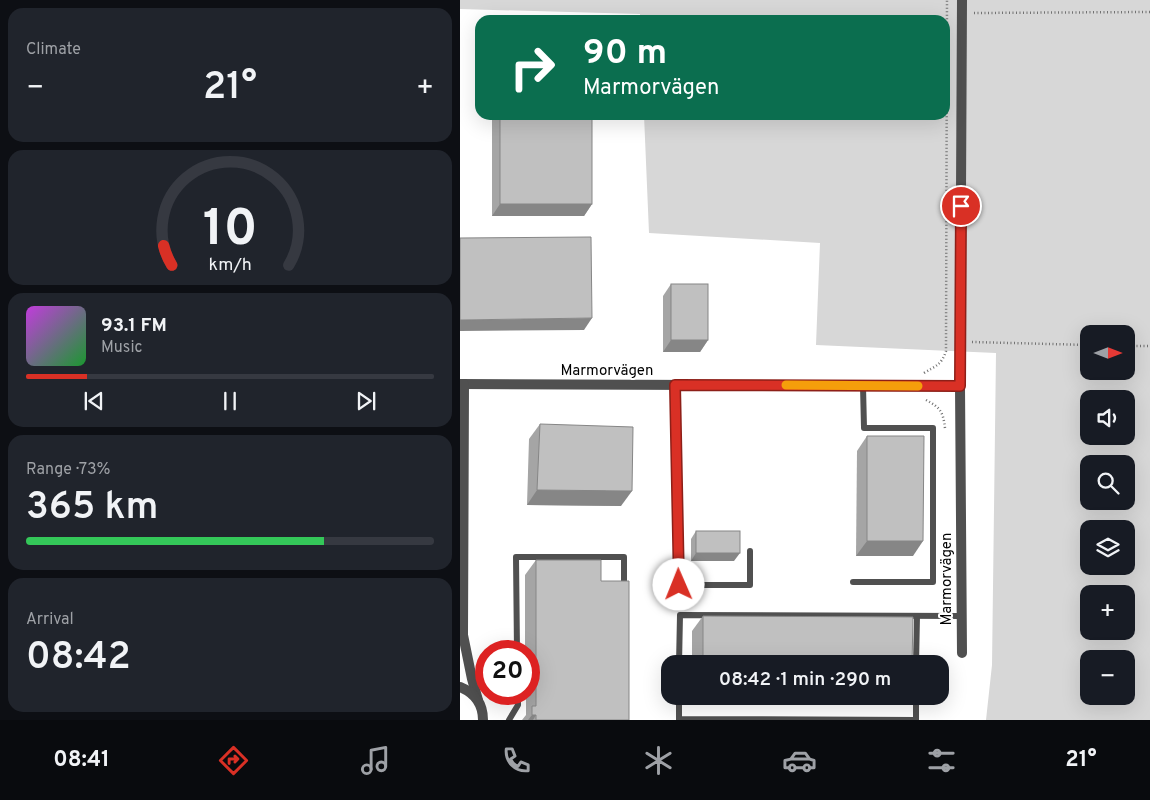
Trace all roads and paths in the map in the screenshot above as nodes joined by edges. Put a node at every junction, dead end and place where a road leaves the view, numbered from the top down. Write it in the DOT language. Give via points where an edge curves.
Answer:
graph roads {
  1 [pos="947,0"];
  2 [pos="962,0"];
  3 [pos="1150,12"];
  4 [pos="962,13"];
  5 [pos="947,15"];
  6 [pos="947,120"];
  7 [pos="960,342"];
  8 [pos="1080,345"];
  9 [pos="1135,346"];
  10 [pos="1150,346"];
  11 [pos="462,384"];
  12 [pos="675,385"];
  13 [pos="863,386"];
  14 [pos="924,386"];
  15 [pos="960,386"];
  16 [pos="945,430"];
  17 [pos="462,474"];
  18 [pos="750,552"];
  19 [pos="462,564"];
  20 [pos="945,572"];
  21 [pos="853,582"];
  22 [pos="624,595"];
  23 [pos="961,601"];
  24 [pos="917,616"];
  25 [pos="961,616"];
  26 [pos="463,635"];
  27 [pos="517,640"];
  28 [pos="460,647"];
  29 [pos="962,653"];
  30 [pos="679,655"];
  31 [pos="916,655"];
  32 [pos="460,687"];
  33 [pos="475,690"];
  34 [pos="475,696"];
  35 [pos="480,705"];
  36 [pos="518,705"];
  37 [pos="679,705"];
  38 [pos="916,705"];
  39 [pos="484,720"];
  40 [pos="509,720"];
  1 -- 5 [label="path"];
  2 -- 4 [label="street, Marmorvägen"];
  3 -- 4 [label="path"];
  4 -- 7 [label="street, Marmorvägen"];
  6 -- 14 [label="path" via="946,352 939,365 924,372"];
  7 -- 8 [label="path"];
  7 -- 15 [label="street, Marmorvägen"];
  9 -- 10 [label="path"];
  11 -- 12 [label="street, Marmorvägen"];
  11 -- 17 [label="street"];
  12 -- 13 [label="street, Marmorvägen"];
  12 -- 18 [label="lane" via="679,585 750,585"];
  13 -- 14 [label="street, Marmorvägen"];
  13 -- 21 [label="lane" via="864,428 933,428 933,582"];
  14 -- 15 [label="street, Marmorvägen"];
  14 -- 16 [label="path" via="924,399 940,408"];
  15 -- 23 [label="street, Marmorvägen"];
  17 -- 19 [label="street"];
  19 -- 26 [label="street"];
  20 -- 23 [label="path" via="945,601"];
  22 -- 27 [label="lane" via="624,557 516,557"];
  23 -- 25 [label="street, Marmorvägen"];
  24 -- 25 [label="lane"];
  24 -- 30 [label="lane" via="680,615"];
  24 -- 31 [label="lane"];
  25 -- 29 [label="street, Marmorvägen"];
  26 -- 28 [label="street"];
  26 -- 33 [label="street"];
  32 -- 34 [label="street"];
  35 -- 39 [label="street"];
  36 -- 40 [label="lane"];
  37 -- 38 [label="lane" via="679,719 896,720 916,720"];
}
